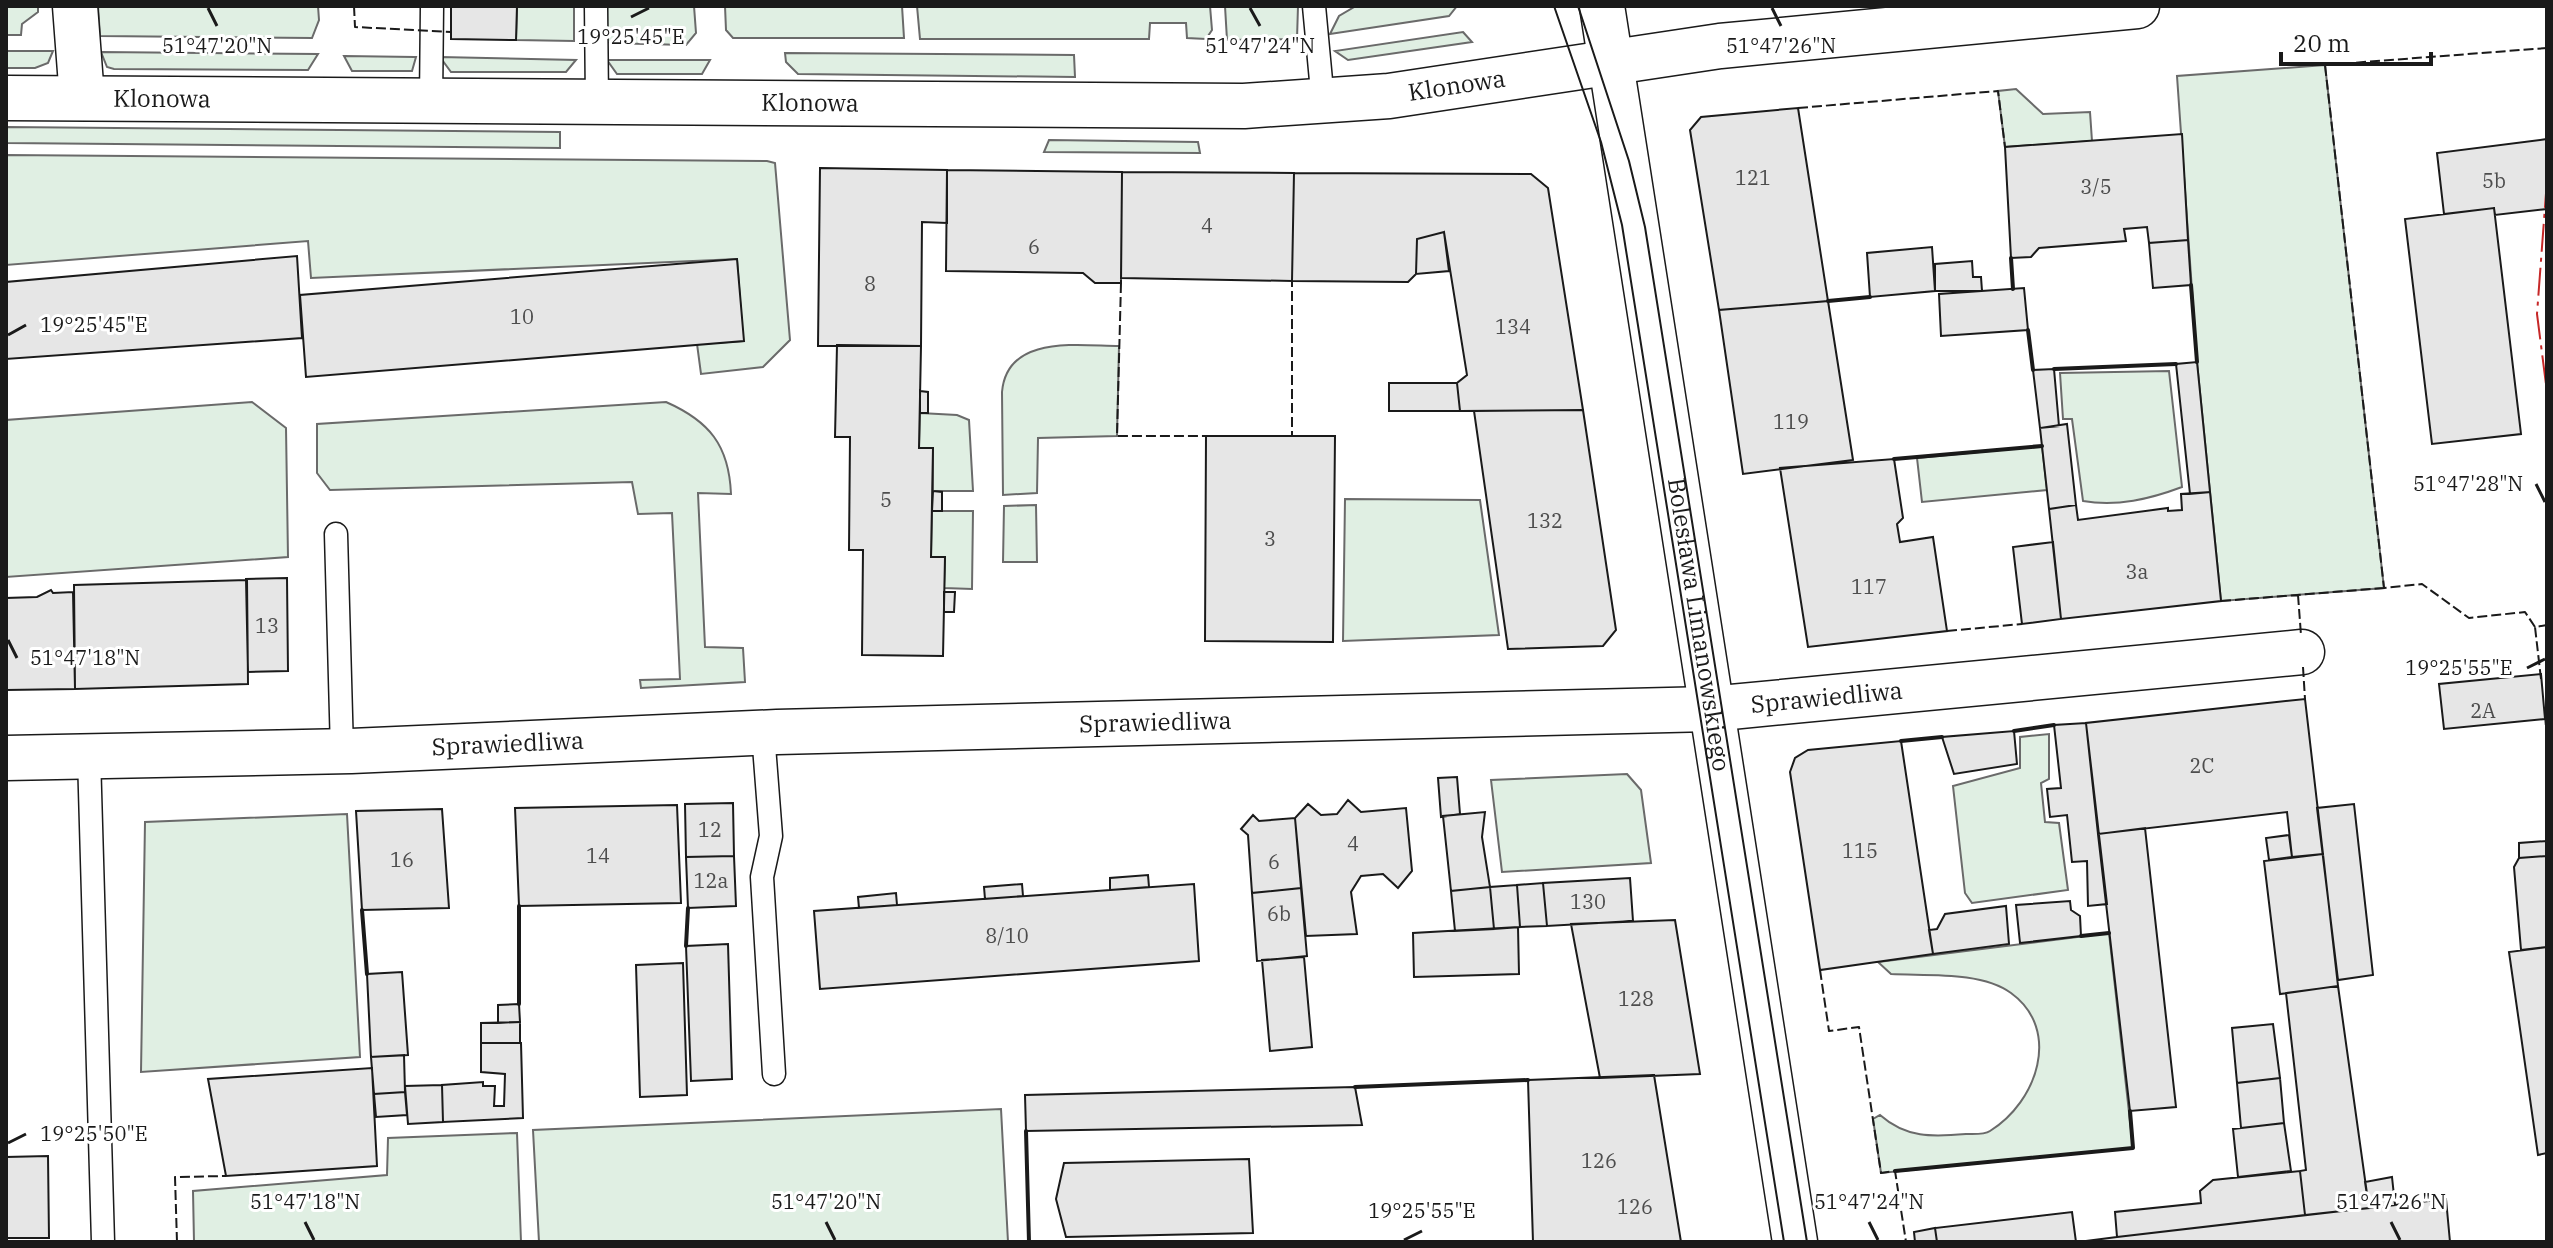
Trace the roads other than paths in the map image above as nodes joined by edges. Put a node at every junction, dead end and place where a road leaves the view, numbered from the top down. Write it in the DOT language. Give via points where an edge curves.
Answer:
graph roads {
  1 [pos="75,6"];
  2 [pos="432,6"];
  3 [pos="596,6"];
  4 [pos="1314,6"];
  5 [pos="1602,6"];
  6 [pos="2137,6"];
  7 [pos="1611,62"];
  8 [pos="6,98"];
  9 [pos="82,98"];
  10 [pos="431,101"];
  11 [pos="597,102"];
  12 [pos="1323,102"];
  13 [pos="336,534"];
  14 [pos="2302,652"];
  15 [pos="1710,709"];
  16 [pos="763,733"];
  17 [pos="342,751"];
  18 [pos="89,756"];
  19 [pos="6,758"];
  20 [pos="774,1074"];
  21 [pos="103,1242"];
  22 [pos="1795,1242"];
  1 -- 9 [label="street"];
  2 -- 10 [label="lane"];
  3 -- 11 [label="lane"];
  4 -- 12 [label="lane"];
  5 -- 7 [label="street, Bolesława Limanowskiego"];
  6 -- 7 [label="street, Klonowa"];
  7 -- 12 [label="street, Klonowa" via="1457,88"];
  7 -- 15 [label="street, Bolesława Limanowskiego"];
  8 -- 9 [label="street, Klonowa"];
  9 -- 10 [label="street, Klonowa"];
  10 -- 11 [label="street, Klonowa"];
  11 -- 12 [label="street, Klonowa" via="1156,107"];
  13 -- 17 [label="lane"];
  14 -- 15 [label="street, Sprawiedliwa"];
  15 -- 16 [label="street, Sprawiedliwa"];
  15 -- 22 [label="street, Bolesława Limanowskiego"];
  16 -- 17 [label="street, Sprawiedliwa"];
  16 -- 20 [label="lane" via="771,836 762,877"];
  17 -- 18 [label="street, Sprawiedliwa"];
  18 -- 19 [label="street, Sprawiedliwa"];
  18 -- 21 [label="lane"];
}
